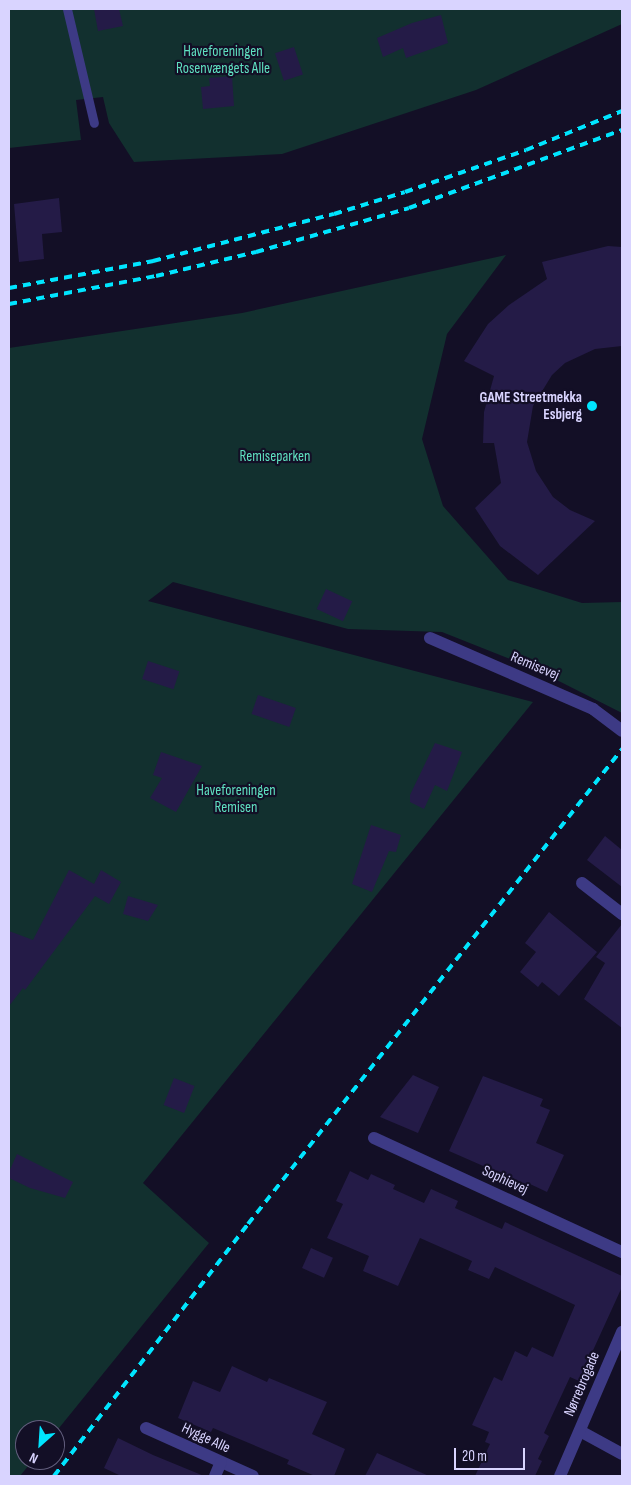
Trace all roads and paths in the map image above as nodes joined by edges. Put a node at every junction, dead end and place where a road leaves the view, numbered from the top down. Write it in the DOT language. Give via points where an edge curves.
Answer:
graph roads {
  1 [pos="67,9"];
  2 [pos="94,123"];
  3 [pos="430,638"];
  4 [pos="622,731"];
  5 [pos="582,883"];
  6 [pos="622,914"];
  7 [pos="374,1138"];
  8 [pos="622,1252"];
  9 [pos="622,1332"];
  10 [pos="146,1428"];
  11 [pos="580,1431"];
  12 [pos="622,1454"];
  13 [pos="221,1462"];
  14 [pos="215,1476"];
  15 [pos="253,1476"];
  16 [pos="560,1476"];
  1 -- 2 [label="lane"];
  3 -- 4 [label="street, Remisevej" via="593,710"];
  5 -- 6 [label="street"];
  7 -- 8 [label="street, Sophievej"];
  9 -- 11 [label="street, Nørrebrogade"];
  10 -- 13 [label="street, Hygge Alle"];
  11 -- 12 [label="street"];
  11 -- 16 [label="street, Nørrebrogade"];
  13 -- 14 [label="street"];
  13 -- 15 [label="street, Hygge Alle"];
}
